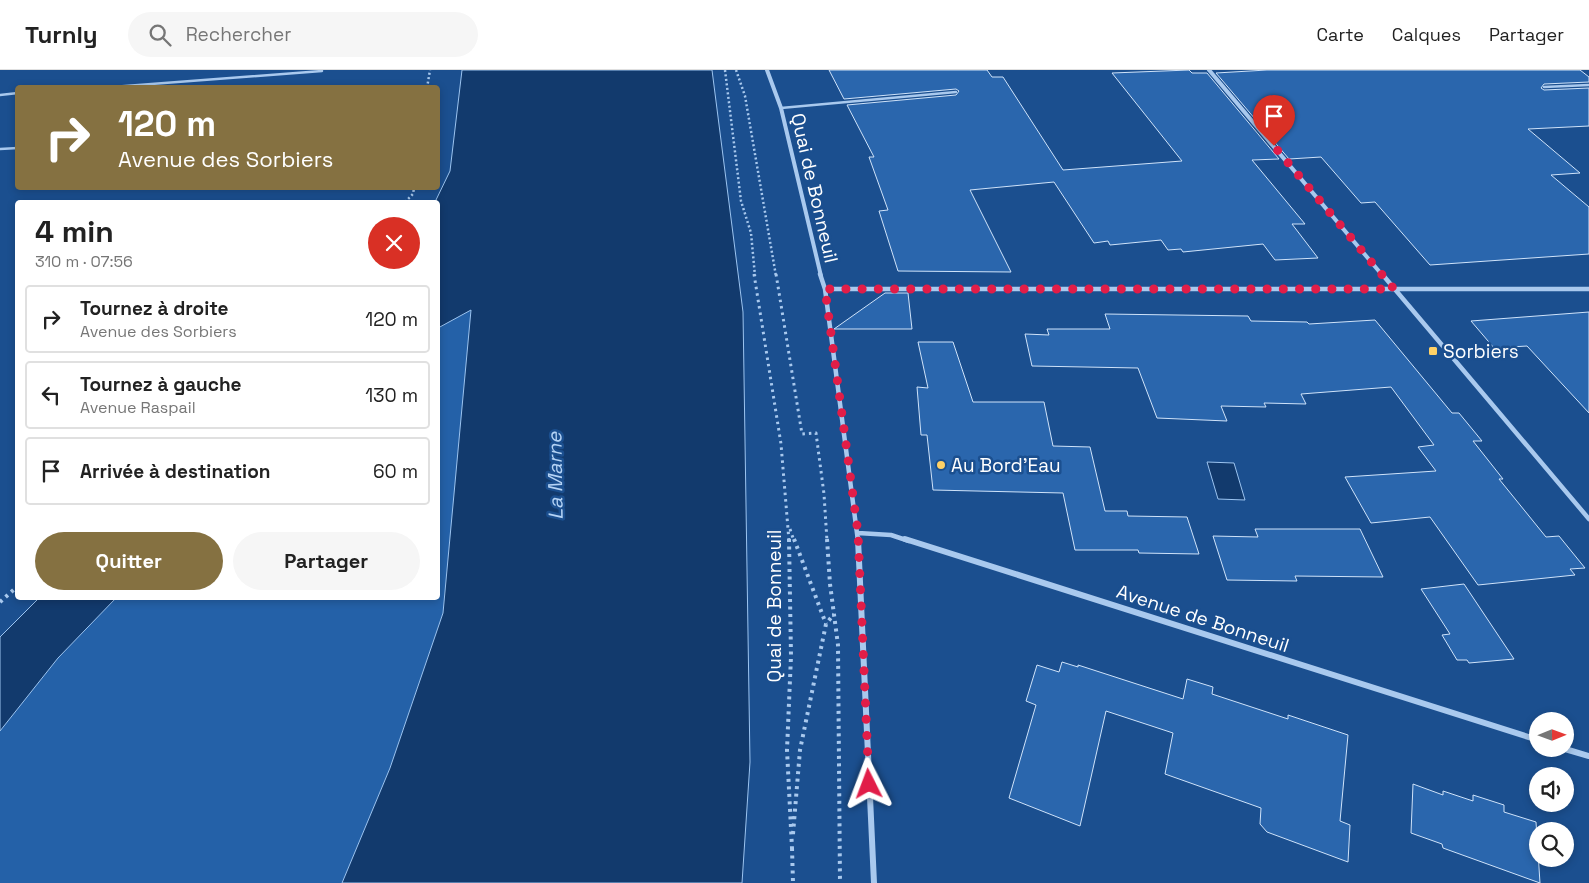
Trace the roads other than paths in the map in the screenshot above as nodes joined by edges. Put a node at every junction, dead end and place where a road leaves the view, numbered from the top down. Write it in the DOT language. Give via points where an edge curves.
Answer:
graph roads {
  1 [pos="766,70"];
  2 [pos="1209,70"];
  3 [pos="322,71"];
  4 [pos="138,85"];
  5 [pos="1589,85"];
  6 [pos="1544,87"];
  7 [pos="956,92"];
  8 [pos="15,94"];
  9 [pos="0,95"];
  10 [pos="781,108"];
  11 [pos="15,148"];
  12 [pos="0,149"];
  13 [pos="825,289"];
  14 [pos="1394,289"];
  15 [pos="1589,289"];
  16 [pos="1589,519"];
  17 [pos="858,533"];
  18 [pos="1529,737"];
  19 [pos="1574,752"];
  20 [pos="1589,756"];
  21 [pos="874,883"];
  1 -- 10 [label="street, Quai de Bonneuil"];
  2 -- 14 [label="street"];
  3 -- 4 [label="lane"];
  5 -- 6 [label="lane"];
  7 -- 10 [label="lane"];
  8 -- 9 [label="lane"];
  10 -- 13 [label="street, Quai de Bonneuil"];
  11 -- 12 [label="lane"];
  13 -- 14 [label="street"];
  13 -- 17 [label="street, Quai de Bonneuil"];
  14 -- 15 [label="street"];
  14 -- 16 [label="street"];
  17 -- 18 [label="street, Avenue de Bonneuil" via="891,535"];
  17 -- 21 [label="street, Quai de Bonneuil"];
  19 -- 20 [label="street"];
}
